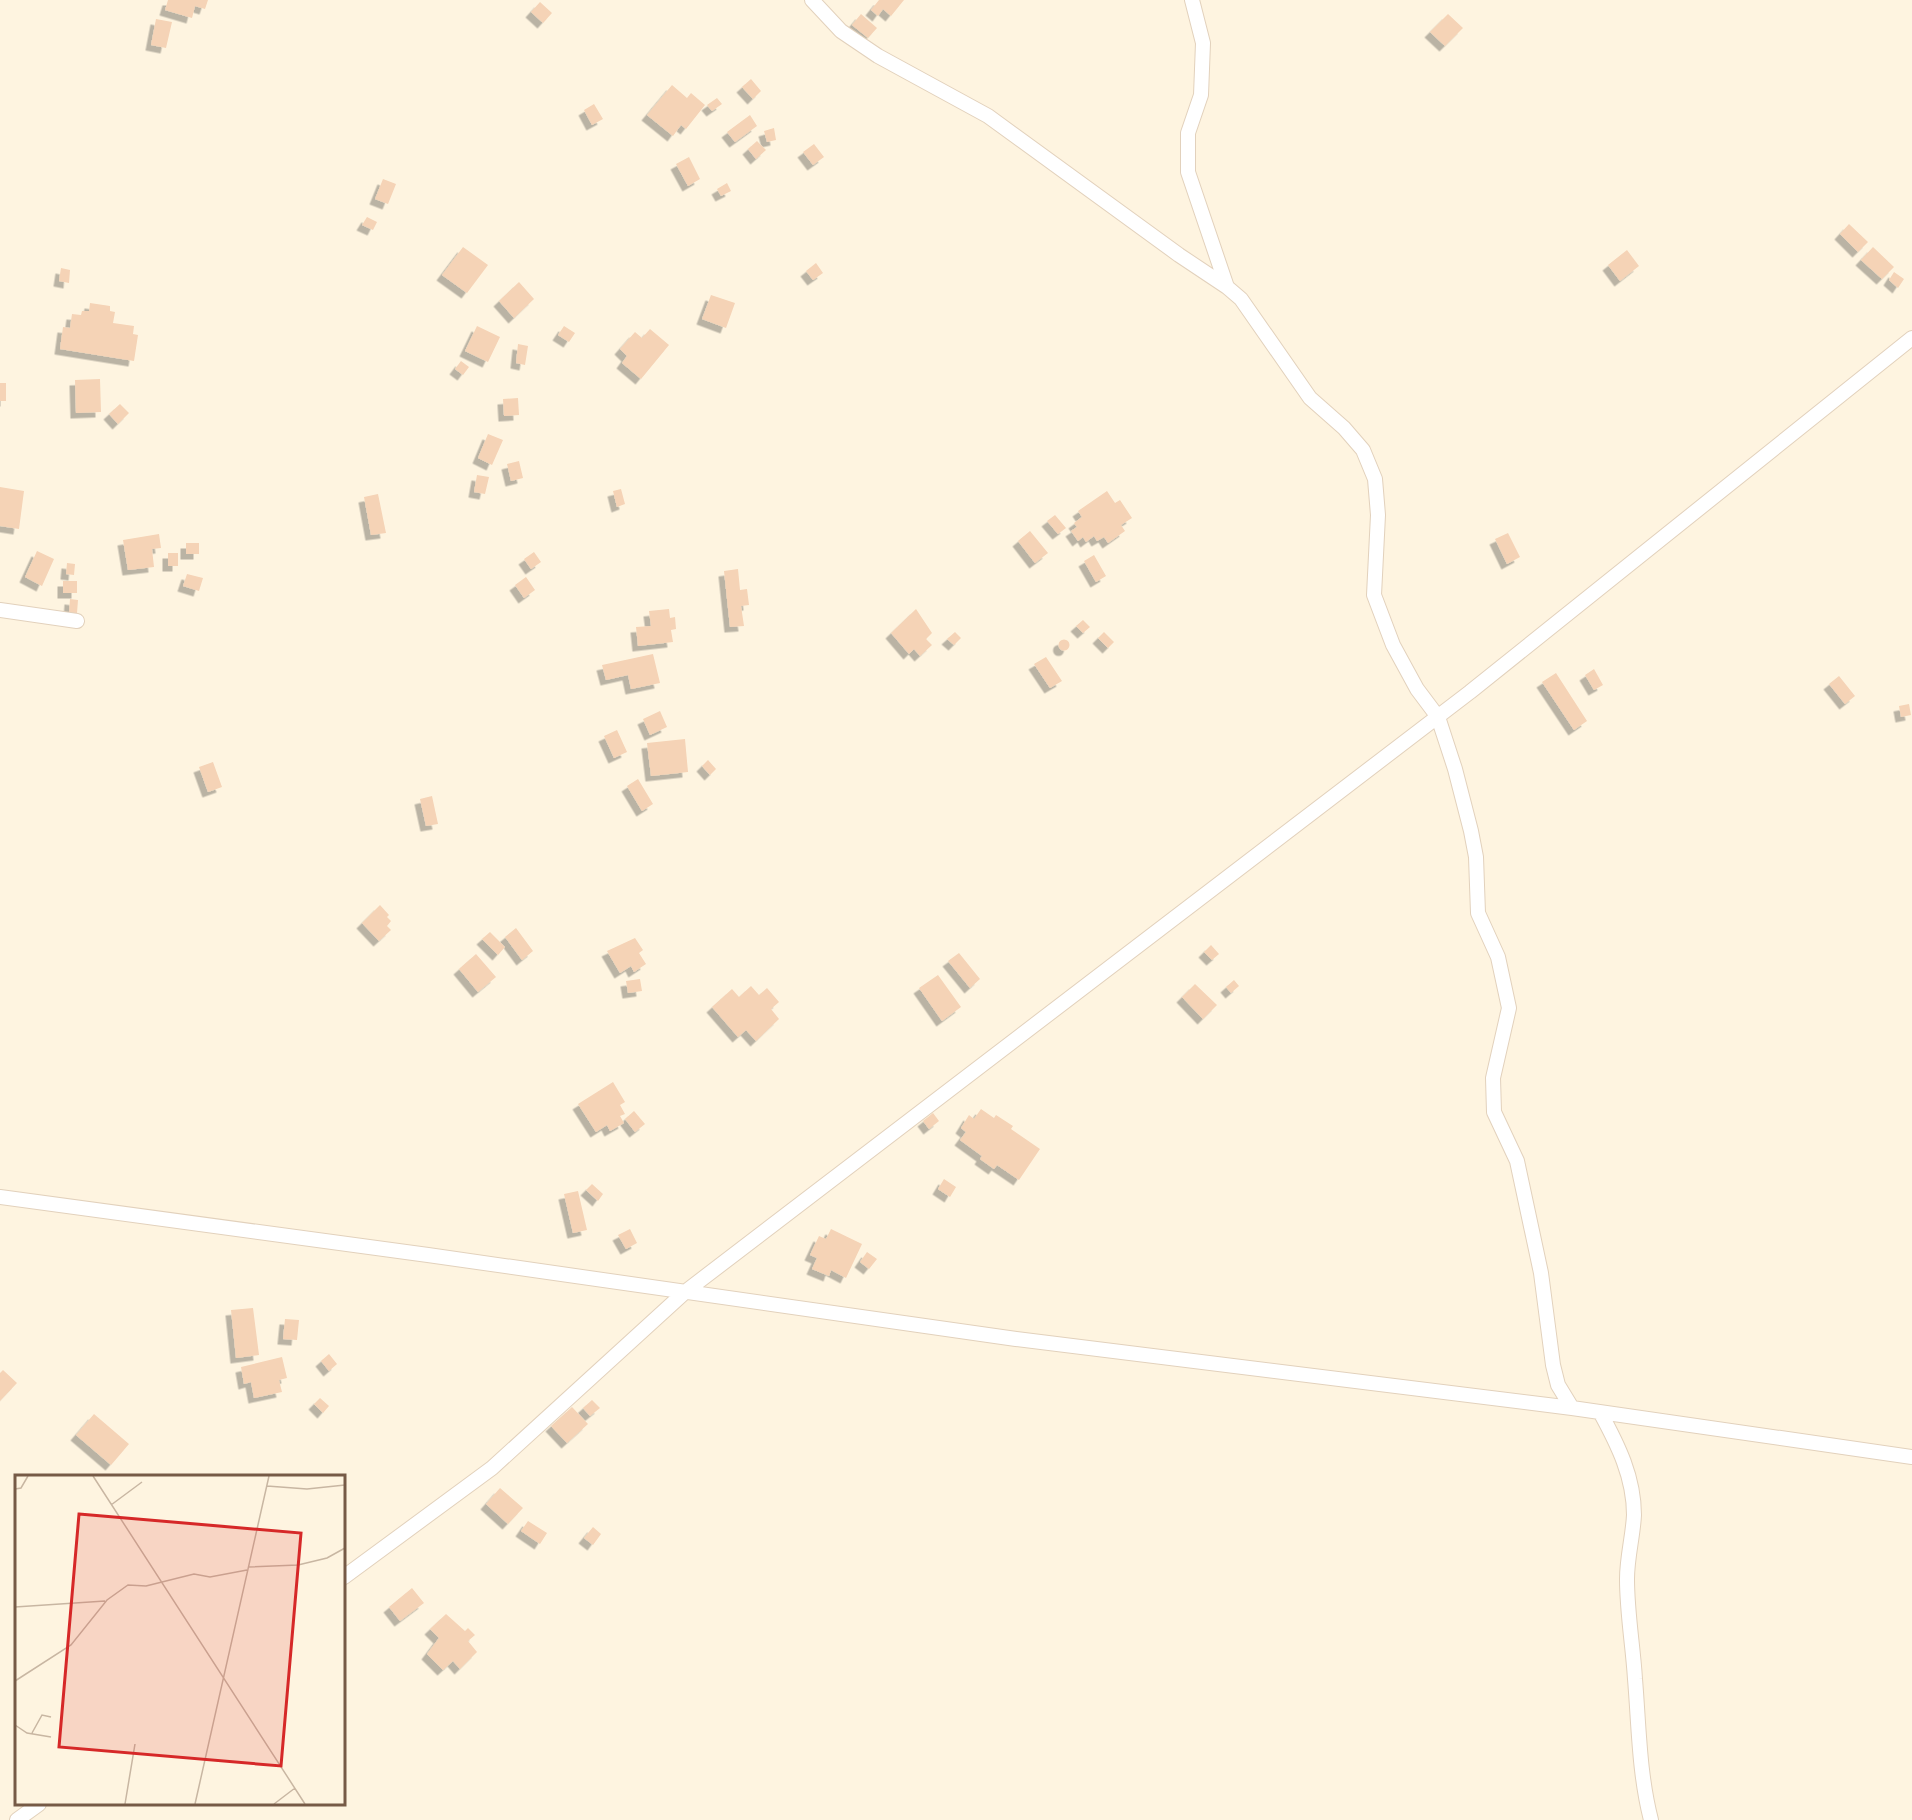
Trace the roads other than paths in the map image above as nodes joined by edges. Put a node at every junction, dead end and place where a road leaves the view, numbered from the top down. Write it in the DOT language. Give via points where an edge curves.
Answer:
graph roads {
  1 [pos="812,0"];
  2 [pos="1192,0"];
  3 [pos="1227,286"];
  4 [pos="1912,338"];
  5 [pos="0,610"];
  6 [pos="77,621"];
  7 [pos="1438,717"];
  8 [pos="0,1197"];
  9 [pos="685,1292"];
  10 [pos="1572,1408"];
  11 [pos="1599,1412"];
  12 [pos="1912,1457"];
  13 [pos="345,1576"];
  14 [pos="36,1805"];
  15 [pos="17,1820"];
  16 [pos="1650,1820"];
  1 -- 3 [label="street" via="841,31 878,56 988,116"];
  2 -- 3 [label="street" via="1203,43 1201,95 1188,133 1188,172"];
  3 -- 7 [label="street" via="1241,299 1310,398 1363,450 1375,479 1378,515 1374,594 1393,645"];
  4 -- 7 [label="street"];
  5 -- 6 [label="street"];
  7 -- 9 [label="street"];
  7 -- 10 [label="street" via="1471,831 1478,913 1498,957 1507,993 1507,1020 1493,1078 1494,1112 1517,1161 1541,1272 1553,1365 1558,1385"];
  8 -- 9 [label="street"];
  9 -- 10 [label="street" via="1016,1340"];
  9 -- 13 [label="street" via="492,1468"];
  10 -- 11 [label="street"];
  11 -- 12 [label="street"];
  11 -- 16 [label="street" via="1620,1449 1632,1486 1634,1517 1627,1578 1630,1637 1640,1769"];
  14 -- 15 [label="street"];
}
